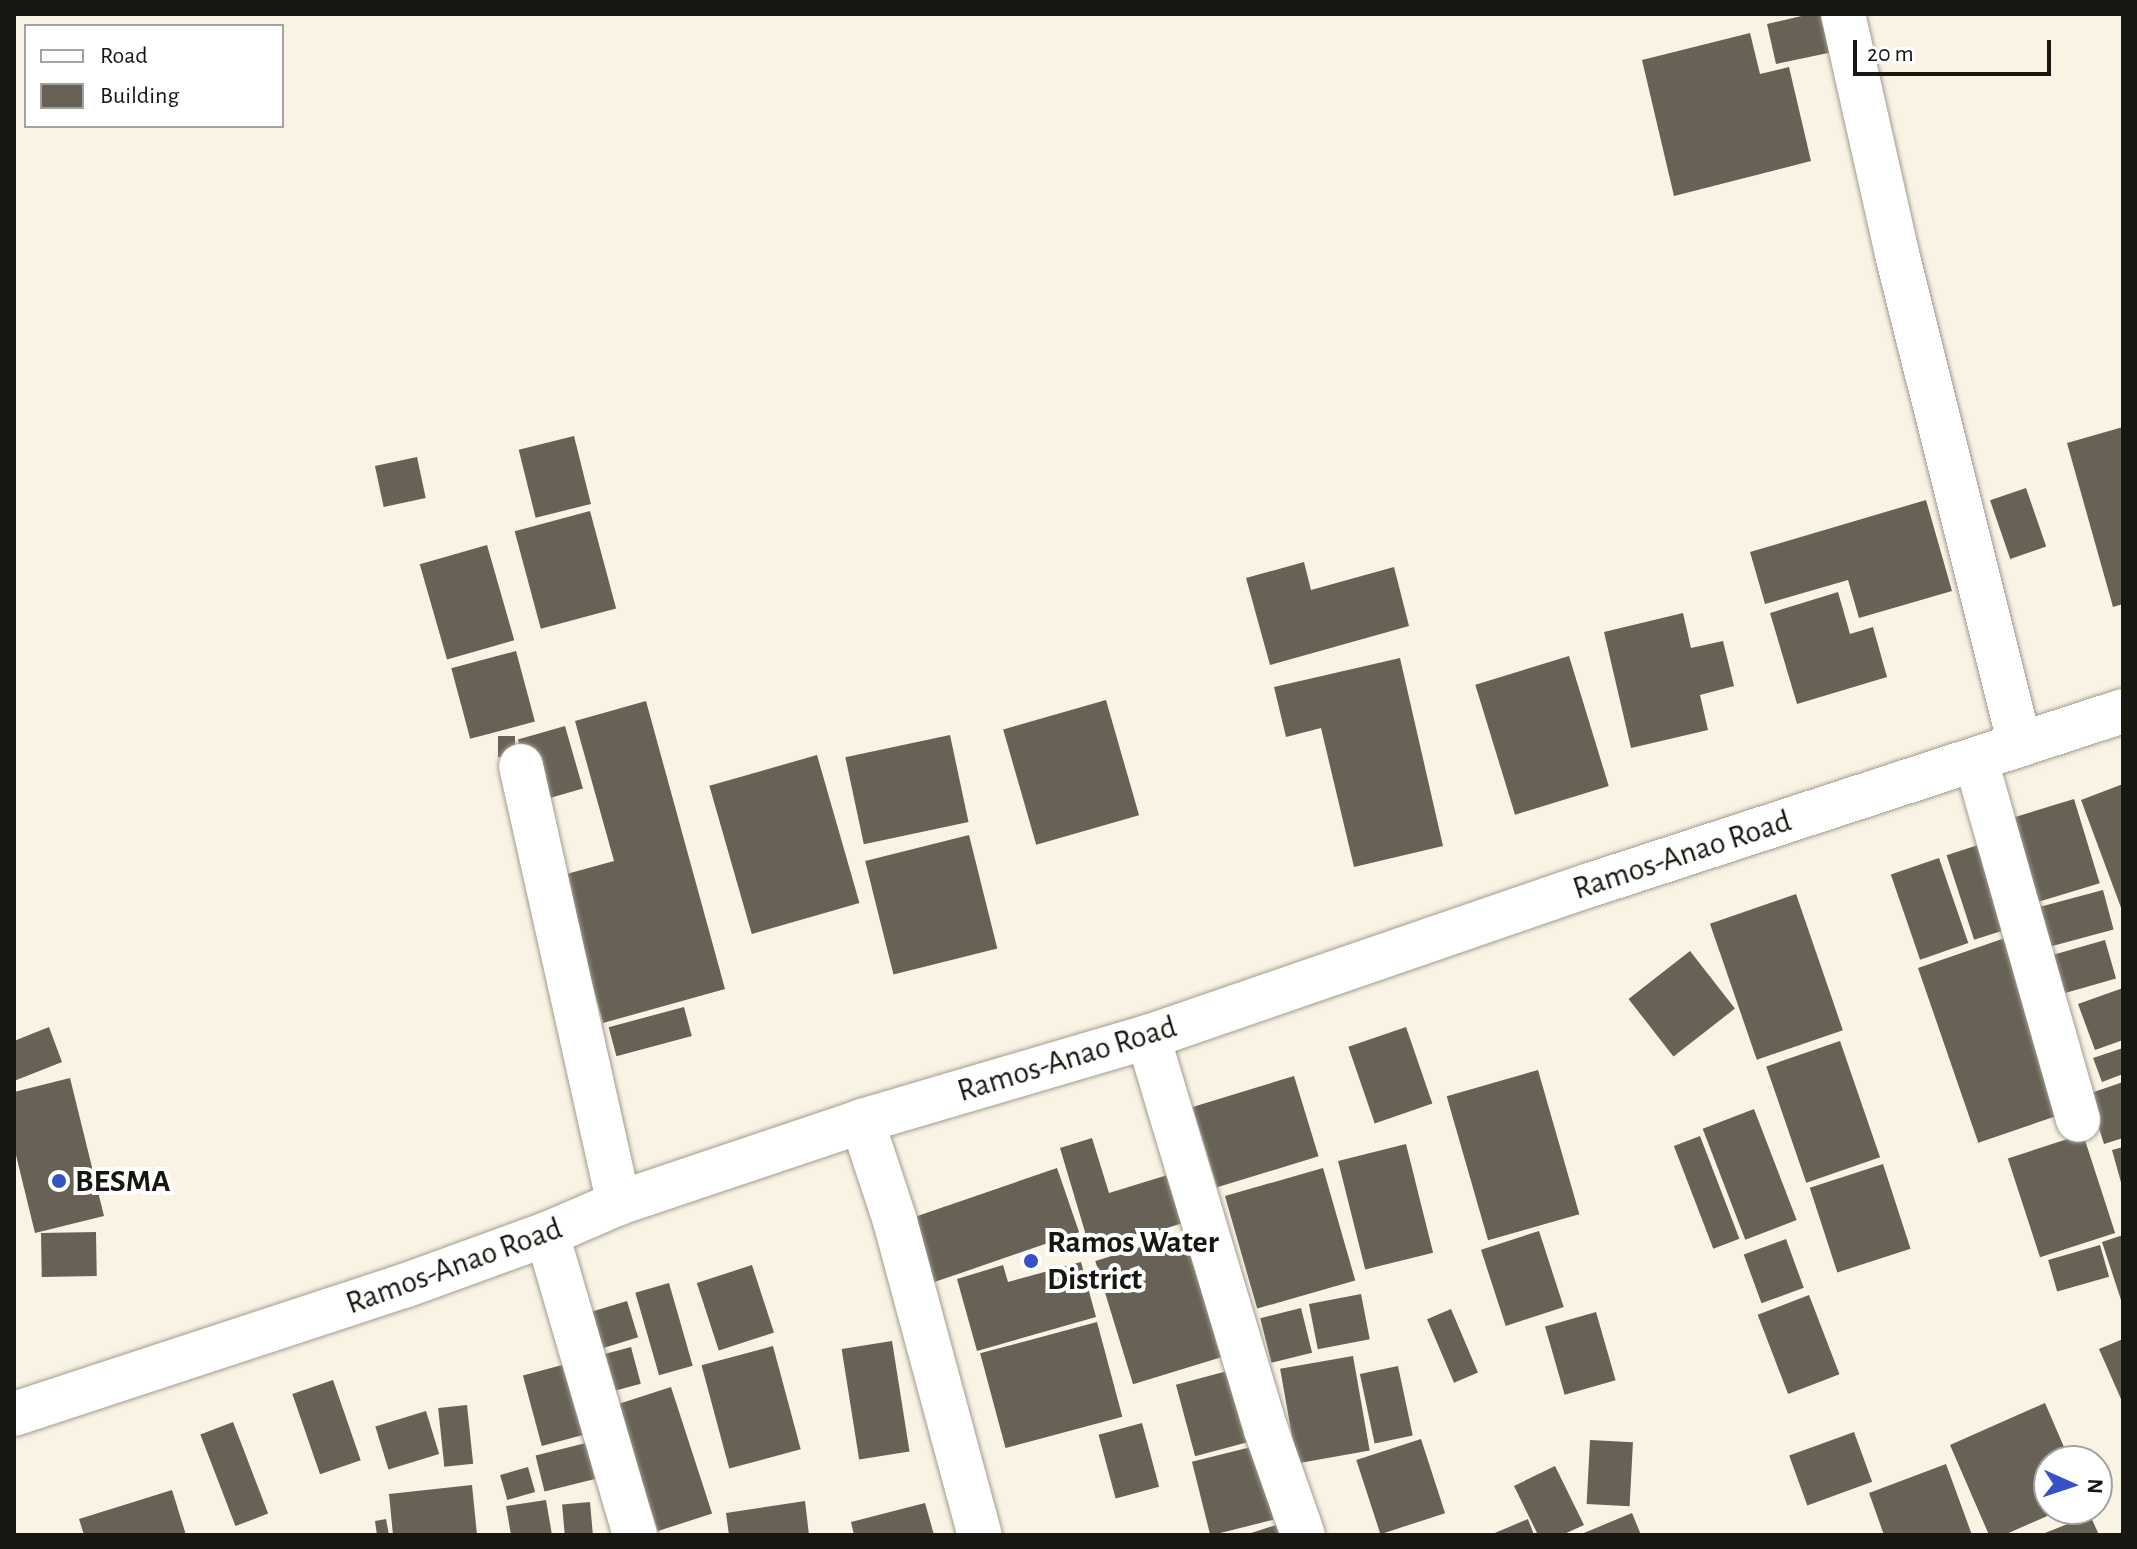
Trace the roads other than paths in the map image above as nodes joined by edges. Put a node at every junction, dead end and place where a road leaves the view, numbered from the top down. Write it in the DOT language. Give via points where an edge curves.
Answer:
graph roads {
  1 [pos="1843,14"];
  2 [pos="2123,711"];
  3 [pos="2020,745"];
  4 [pos="1976,761"];
  5 [pos="521,766"];
  6 [pos="1148,1037"];
  7 [pos="2078,1120"];
  8 [pos="862,1121"];
  9 [pos="619,1203"];
  10 [pos="547,1234"];
  11 [pos="14,1414"];
  12 [pos="635,1535"];
  13 [pos="980,1535"];
  14 [pos="1303,1535"];
  1 -- 3 [label="main road"];
  2 -- 3 [label="main road, Ramos-Anao Road"];
  3 -- 4 [label="main road, Ramos-Anao Road"];
  4 -- 6 [label="main road, Ramos-Anao Road" via="1590,885"];
  4 -- 7 [label="main road"];
  5 -- 9 [label="main road"];
  6 -- 8 [label="main road, Ramos-Anao Road"];
  6 -- 14 [label="main road" via="1266,1430"];
  8 -- 9 [label="main road, Ramos-Anao Road"];
  8 -- 13 [label="main road" via="895,1221"];
  9 -- 10 [label="main road, Ramos-Anao Road"];
  10 -- 11 [label="main road, Ramos-Anao Road"];
  10 -- 12 [label="main road"];
}
